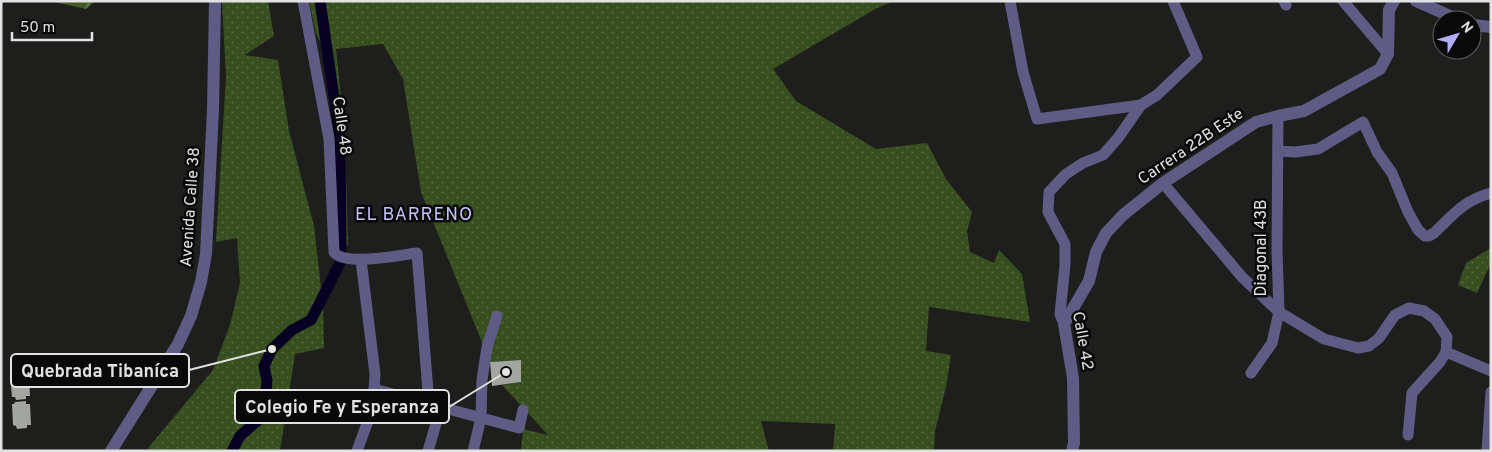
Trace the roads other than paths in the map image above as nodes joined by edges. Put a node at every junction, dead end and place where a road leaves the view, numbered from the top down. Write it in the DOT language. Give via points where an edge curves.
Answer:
graph roads {
  1 [pos="215,1"];
  2 [pos="303,1"];
  3 [pos="1010,1"];
  4 [pos="1173,1"];
  5 [pos="1343,1"];
  6 [pos="1394,1"];
  7 [pos="1416,1"];
  8 [pos="1436,10"];
  9 [pos="1388,54"];
  10 [pos="1140,105"];
  11 [pos="1278,116"];
  12 [pos="1278,151"];
  13 [pos="1163,183"];
  14 [pos="1491,193"];
  15 [pos="361,260"];
  16 [pos="1279,312"];
  17 [pos="497,316"];
  18 [pos="1064,324"];
  19 [pos="1446,352"];
  20 [pos="1491,372"];
  21 [pos="1251,373"];
  22 [pos="374,389"];
  23 [pos="1491,392"];
  24 [pos="429,404"];
  25 [pos="441,407"];
  26 [pos="523,410"];
  27 [pos="481,418"];
  28 [pos="1408,435"];
  29 [pos="111,451"];
  30 [pos="356,451"];
  31 [pos="428,451"];
  32 [pos="473,451"];
  33 [pos="1072,451"];
  34 [pos="1487,451"];
  1 -- 29 [label="street, Avenida Calle 38" via="214,109 207,245 200,282 191,316 178,344"];
  2 -- 15 [label="street, Calle 48" via="329,139 332,248 341,258"];
  3 -- 10 [label="street" via="1023,72 1037,119"];
  4 -- 10 [label="street" via="1197,57 1157,95"];
  5 -- 9 [label="street"];
  6 -- 9 [label="street" via="1389,10"];
  7 -- 8 [label="street"];
  9 -- 11 [label="street, Carrera 22B Este" via="1380,68 1304,111"];
  10 -- 18 [label="street, Calle 42" via="1103,155 1066,174 1049,192 1048,212 1064,244 1060,314"];
  11 -- 12 [label="street, Diagonal 43B"];
  11 -- 13 [label="street, Carrera 22B Este" via="1256,122"];
  12 -- 14 [label="street" via="1318,149 1363,122 1377,152 1392,173 1408,212 1425,236 1434,233 1462,206"];
  12 -- 16 [label="street, Diagonal 43B"];
  13 -- 16 [label="street" via="1242,277"];
  13 -- 18 [label="street, Carrera 22B Este" via="1106,233 1096,252 1089,281"];
  15 -- 22 [label="street"];
  15 -- 24 [label="street" via="418,253"];
  16 -- 19 [label="street" via="1324,339 1358,348 1369,346 1379,338 1395,314 1409,308 1424,311 1435,319 1447,337"];
  16 -- 21 [label="street, Diagonal 43B" via="1272,343"];
  17 -- 27 [label="street" via="487,347"];
  18 -- 33 [label="street, Calle 42" via="1073,378"];
  19 -- 20 [label="street"];
  19 -- 28 [label="street" via="1412,394"];
  22 -- 24 [label="street"];
  22 -- 30 [label="street" via="373,407"];
  23 -- 34 [label="street"];
  24 -- 25 [label="street"];
  25 -- 27 [label="street"];
  25 -- 31 [label="street"];
  26 -- 27 [label="street" via="519,428"];
  27 -- 32 [label="street"];
}
